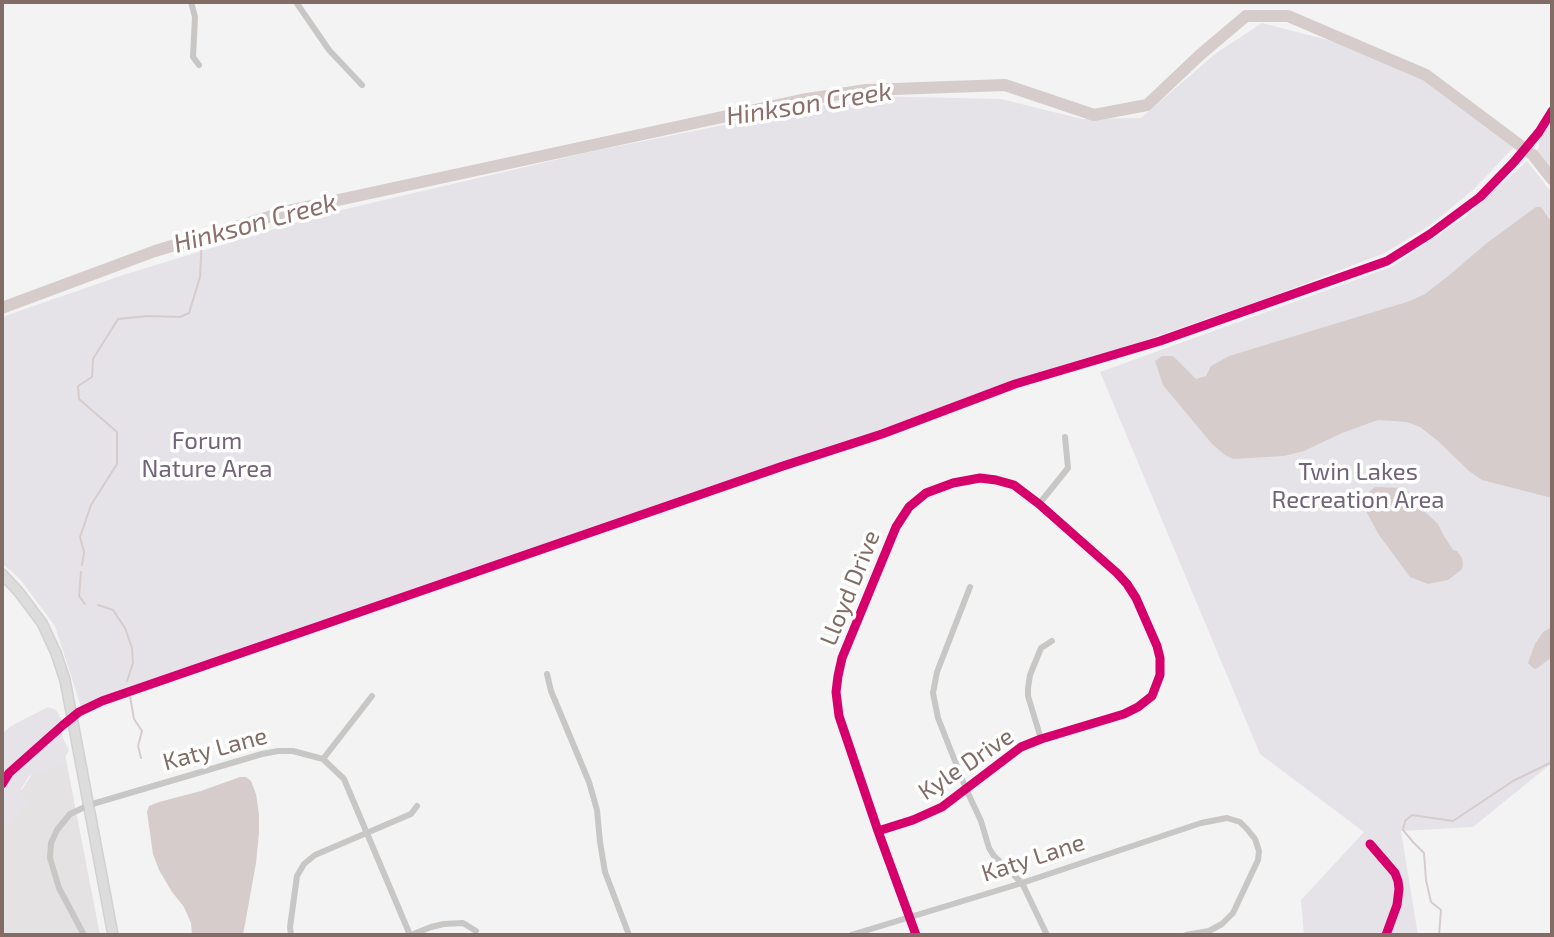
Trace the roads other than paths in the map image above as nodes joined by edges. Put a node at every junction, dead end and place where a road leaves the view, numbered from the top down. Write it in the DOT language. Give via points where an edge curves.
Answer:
graph roads {
  1 [pos="191,2"];
  2 [pos="296,2"];
  3 [pos="199,65"];
  4 [pos="362,85"];
  5 [pos="1065,437"];
  6 [pos="1039,504"];
  7 [pos="2,574"];
  8 [pos="970,587"];
  9 [pos="1052,641"];
  10 [pos="547,674"];
  11 [pos="372,696"];
  12 [pos="1152,696"];
  13 [pos="1041,739"];
  14 [pos="323,759"];
  15 [pos="966,789"];
  16 [pos="89,805"];
  17 [pos="417,806"];
  18 [pos="878,831"];
  19 [pos="366,832"];
  20 [pos="1022,883"];
  21 [pos="909,916"];
  22 [pos="475,931"];
  23 [pos="84,935"];
  24 [pos="113,935"];
  25 [pos="291,935"];
  26 [pos="410,935"];
  27 [pos="629,935"];
  28 [pos="851,935"];
  29 [pos="916,935"];
  30 [pos="1047,935"];
  31 [pos="1186,935"];
  1 -- 3 [label="street" via="194,57"];
  2 -- 4 [label="street" via="329,50"];
  5 -- 6 [label="street" via="1068,468"];
  6 -- 12 [label="street, Lloyd Drive" via="1117,573 1136,598 1160,658 1160,675"];
  6 -- 18 [label="street, Lloyd Drive" via="1014,485 980,478 926,493 896,527 842,657 836,692 839,716"];
  7 -- 16 [label="street" via="42,623 55,653 65,680"];
  8 -- 15 [label="street" via="933,693"];
  9 -- 13 [label="street" via="1041,648 1028,688"];
  10 -- 27 [label="street" via="589,782 605,872"];
  11 -- 14 [label="street"];
  12 -- 13 [label="street, Kyle Drive" via="1124,714"];
  13 -- 15 [label="street, Kyle Drive" via="1021,747"];
  14 -- 16 [label="street, Katy Lane" via="293,751 262,754"];
  14 -- 19 [label="street" via="344,779"];
  15 -- 18 [label="street, Kyle Drive" via="929,814"];
  15 -- 20 [label="street" via="989,848"];
  16 -- 23 [label="street, Katy Lane" via="70,814 57,830 50,858 59,888"];
  16 -- 24 [label="street"];
  17 -- 19 [label="street" via="411,814"];
  18 -- 21 [label="street"];
  19 -- 25 [label="street" via="304,864 297,876"];
  19 -- 26 [label="street"];
  20 -- 21 [label="street, Katy Lane"];
  20 -- 30 [label="street"];
  20 -- 31 [label="street, Katy Lane" via="1201,823 1227,818 1240,822 1259,851 1233,913 1209,931"];
  21 -- 28 [label="street, Katy Lane"];
  21 -- 29 [label="street"];
  22 -- 26 [label="street" via="463,923 444,924"];
}
